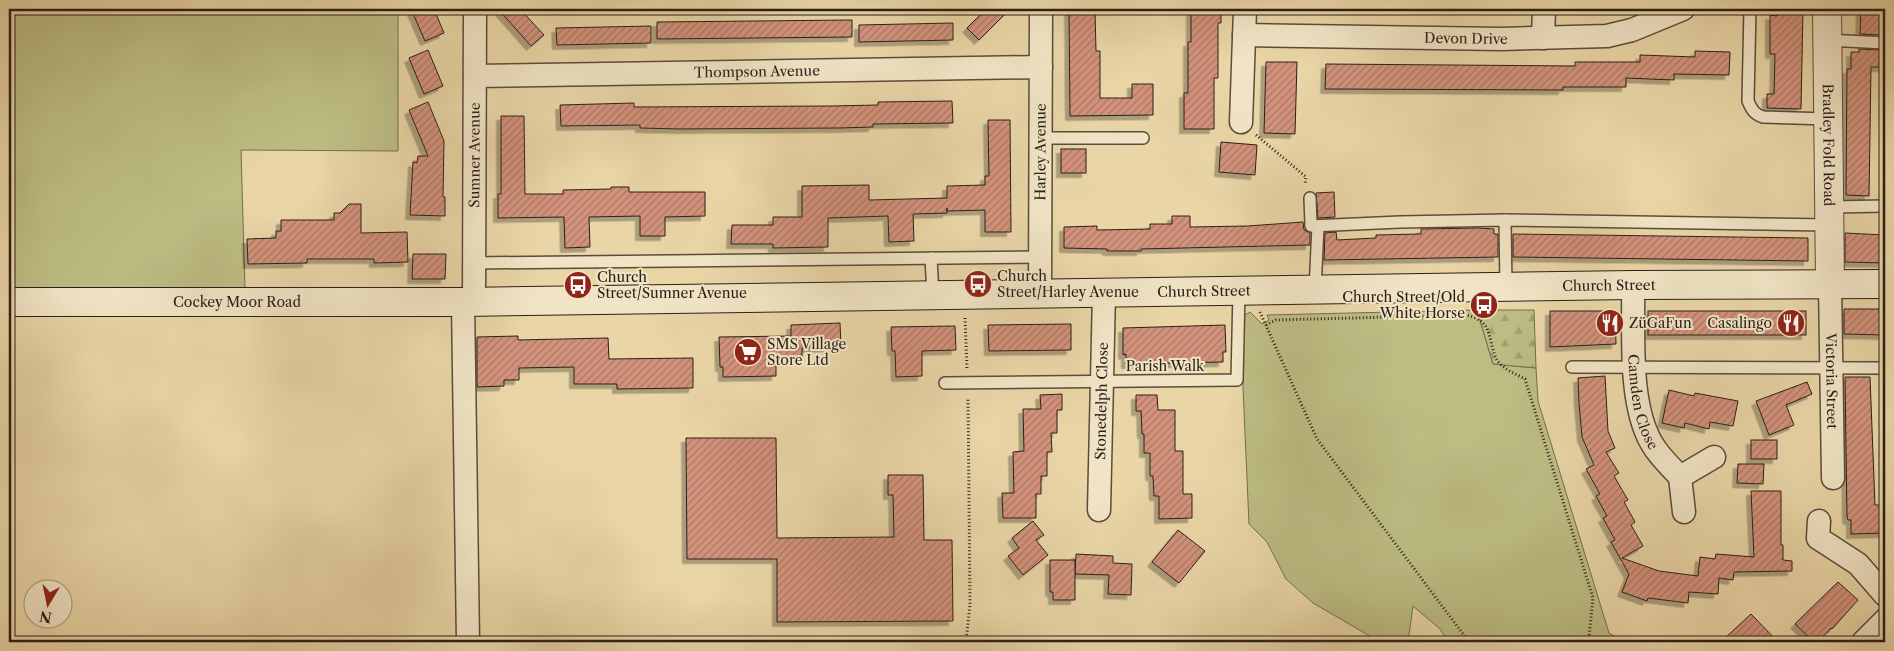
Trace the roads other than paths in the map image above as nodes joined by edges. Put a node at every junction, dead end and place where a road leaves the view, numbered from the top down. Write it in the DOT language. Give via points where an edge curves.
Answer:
graph roads {
  1 [pos="475,9"];
  2 [pos="1041,9"];
  3 [pos="1245,9"];
  4 [pos="1544,9"];
  5 [pos="1683,9"];
  6 [pos="1750,9"];
  7 [pos="1827,9"];
  8 [pos="1244,35"];
  9 [pos="1543,38"];
  10 [pos="1827,40"];
  11 [pos="1885,43"];
  12 [pos="1041,67"];
  13 [pos="475,76"];
  14 [pos="1828,119"];
  15 [pos="1241,122"];
  16 [pos="1041,138"];
  17 [pos="1143,138"];
  18 [pos="1307,196"];
  19 [pos="1885,206"];
  20 [pos="1829,215"];
  21 [pos="1505,220"];
  22 [pos="1318,226"];
  23 [pos="1040,257"];
  24 [pos="931,258"];
  25 [pos="474,263"];
  26 [pos="1830,283"];
  27 [pos="1885,284"];
  28 [pos="1633,286"];
  29 [pos="1506,287"];
  30 [pos="1315,290"];
  31 [pos="1239,291"];
  32 [pos="1104,293"];
  33 [pos="1040,294"];
  34 [pos="933,295"];
  35 [pos="9,302"];
  36 [pos="468,302"];
  37 [pos="1572,367"];
  38 [pos="1634,367"];
  39 [pos="1830,368"];
  40 [pos="1885,368"];
  41 [pos="1102,382"];
  42 [pos="945,383"];
  43 [pos="1714,457"];
  44 [pos="1680,476"];
  45 [pos="1833,478"];
  46 [pos="1684,512"];
  47 [pos="1098,514"];
  48 [pos="1818,521"];
  49 [pos="1885,596"];
  50 [pos="1885,620"];
  51 [pos="468,642"];
  52 [pos="1863,642"];
  1 -- 13 [label="street, Sumner Avenue"];
  2 -- 12 [label="street, Harley Avenue"];
  3 -- 8 [label="street"];
  4 -- 9 [label="street"];
  5 -- 9 [label="street, Devon Drive" via="1632,30 1607,36"];
  6 -- 14 [label="lane" via="1748,101 1752,110 1763,117"];
  7 -- 10 [label="main road, Bradley Fold Road"];
  8 -- 9 [label="street, Devon Drive"];
  8 -- 15 [label="street"];
  10 -- 11 [label="lane"];
  10 -- 14 [label="main road, Bradley Fold Road"];
  12 -- 13 [label="street, Thompson Avenue"];
  12 -- 16 [label="street, Harley Avenue"];
  13 -- 25 [label="street, Sumner Avenue"];
  14 -- 20 [label="main road, Bradley Fold Road"];
  16 -- 17 [label="lane"];
  16 -- 23 [label="street, Harley Avenue"];
  18 -- 22 [label="lane" via="1311,226"];
  19 -- 20 [label="lane"];
  20 -- 21 [label="lane"];
  20 -- 26 [label="main road, Bradley Fold Road"];
  21 -- 22 [label="lane"];
  21 -- 29 [label="lane"];
  22 -- 30 [label="lane"];
  23 -- 24 [label="lane"];
  23 -- 33 [label="street, Harley Avenue"];
  24 -- 25 [label="lane"];
  24 -- 34 [label="lane"];
  25 -- 36 [label="street, Sumner Avenue"];
  26 -- 27 [label="main road, Church Street"];
  26 -- 28 [label="main road, Church Street"];
  26 -- 39 [label="street, Victoria Street"];
  28 -- 29 [label="main road, Church Street"];
  28 -- 38 [label="street, Camden Close"];
  29 -- 30 [label="main road, Church Street"];
  30 -- 31 [label="main road, Church Street"];
  31 -- 32 [label="main road, Church Street"];
  31 -- 41 [label="lane, Parish Walk" via="1237,380"];
  32 -- 33 [label="main road, Church Street"];
  32 -- 41 [label="street, Stonedelph Close"];
  33 -- 34 [label="main road, Church Street"];
  34 -- 36 [label="main road, Church Street"];
  35 -- 36 [label="main road, Cockey Moor Road"];
  36 -- 51 [label="street, Sumner Avenue"];
  37 -- 38 [label="lane"];
  38 -- 39 [label="lane"];
  38 -- 44 [label="street, Camden Close" via="1640,414 1648,436 1665,462"];
  39 -- 40 [label="lane"];
  39 -- 45 [label="street, Victoria Street"];
  41 -- 42 [label="lane, Parish Walk"];
  41 -- 47 [label="street, Stonedelph Close"];
  43 -- 44 [label="street"];
  44 -- 46 [label="street"];
  48 -- 49 [label="street" via="1818,538 1858,564"];
  50 -- 52 [label="street"];
}
